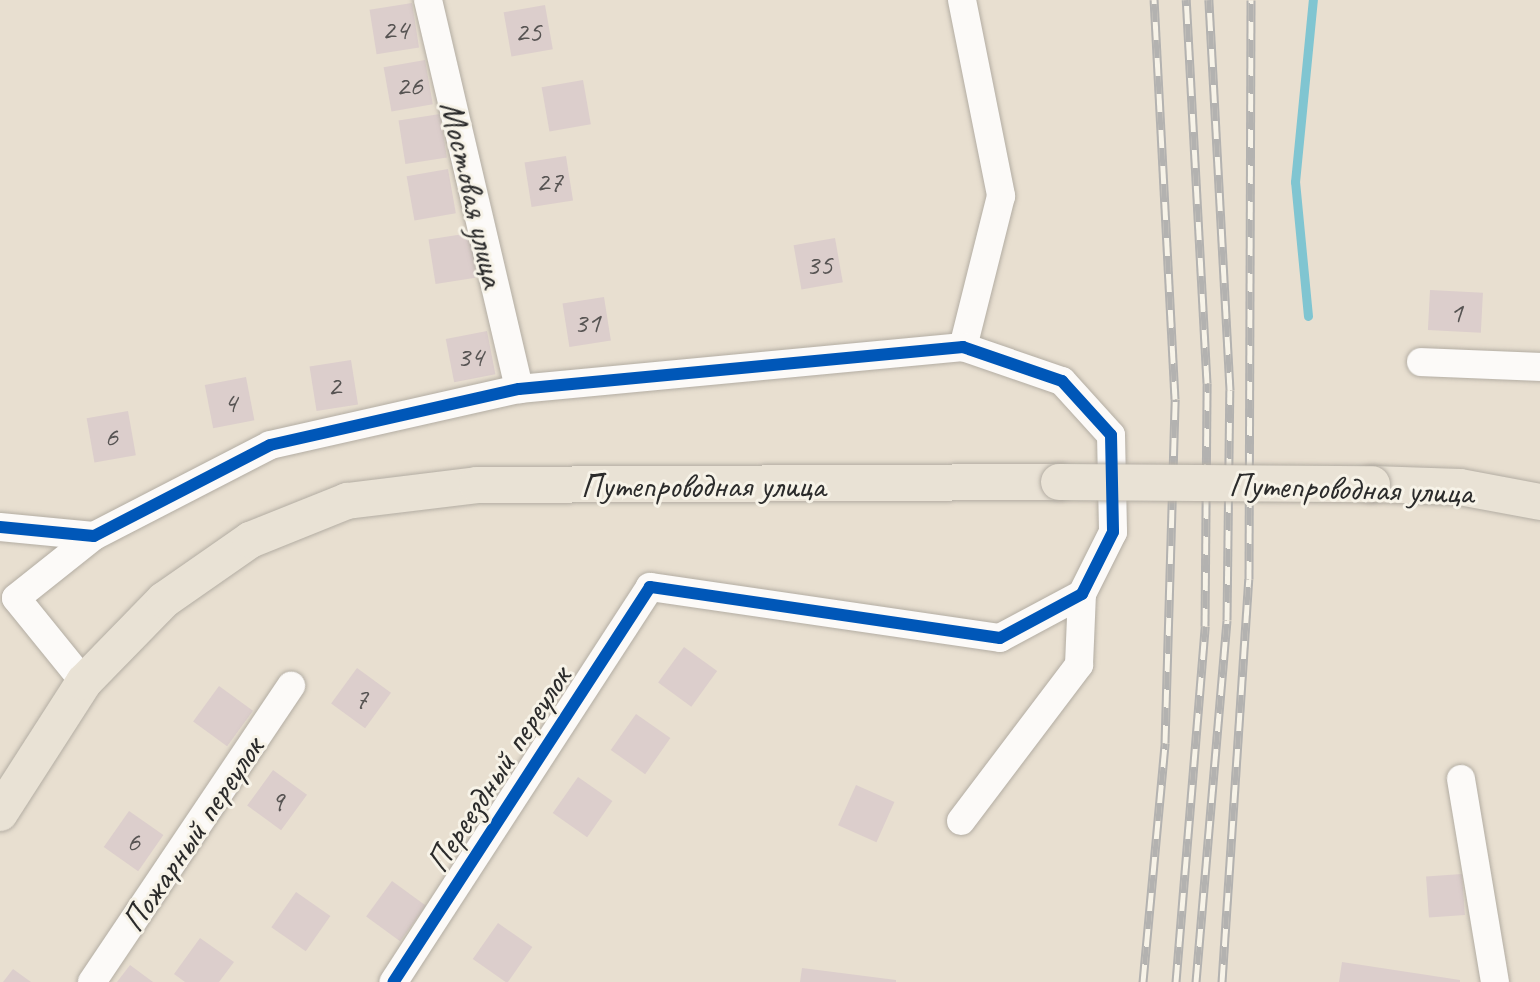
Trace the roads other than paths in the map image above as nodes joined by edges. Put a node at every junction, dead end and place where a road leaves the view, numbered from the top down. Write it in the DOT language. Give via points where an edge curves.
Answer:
graph roads {
  1 [pos="428,0"];
  2 [pos="962,0"];
  3 [pos="963,347"];
  4 [pos="1421,362"];
  5 [pos="1540,367"];
  6 [pos="519,389"];
  7 [pos="1540,502"];
  8 [pos="0,527"];
  9 [pos="94,536"];
  10 [pos="1082,594"];
  11 [pos="84,682"];
  12 [pos="291,686"];
  13 [pos="1461,779"];
  14 [pos="0,813"];
  15 [pos="961,821"];
  16 [pos="92,982"];
  17 [pos="393,982"];
  18 [pos="1495,982"];
  1 -- 6 [label="street, Мостовая улица"];
  2 -- 3 [label="street" via="1001,196"];
  3 -- 6 [label="street"];
  3 -- 10 [label="street" via="1062,381 1111,435 1113,532"];
  4 -- 5 [label="street"];
  6 -- 9 [label="street" via="270,445"];
  7 -- 11 [label="main road, Путепроводная улица, bridge" via="1460,487 1059,482 477,485 347,501 250,540 209,566 164,600"];
  8 -- 9 [label="street"];
  9 -- 11 [label="street" via="16,598"];
  10 -- 15 [label="street" via="1079,665"];
  10 -- 17 [label="street, Переездный переулок" via="1000,638 650,587"];
  11 -- 14 [label="main road, Путепроводная улица"];
  12 -- 16 [label="street, Пожарный переулок"];
  13 -- 18 [label="street"];
}
